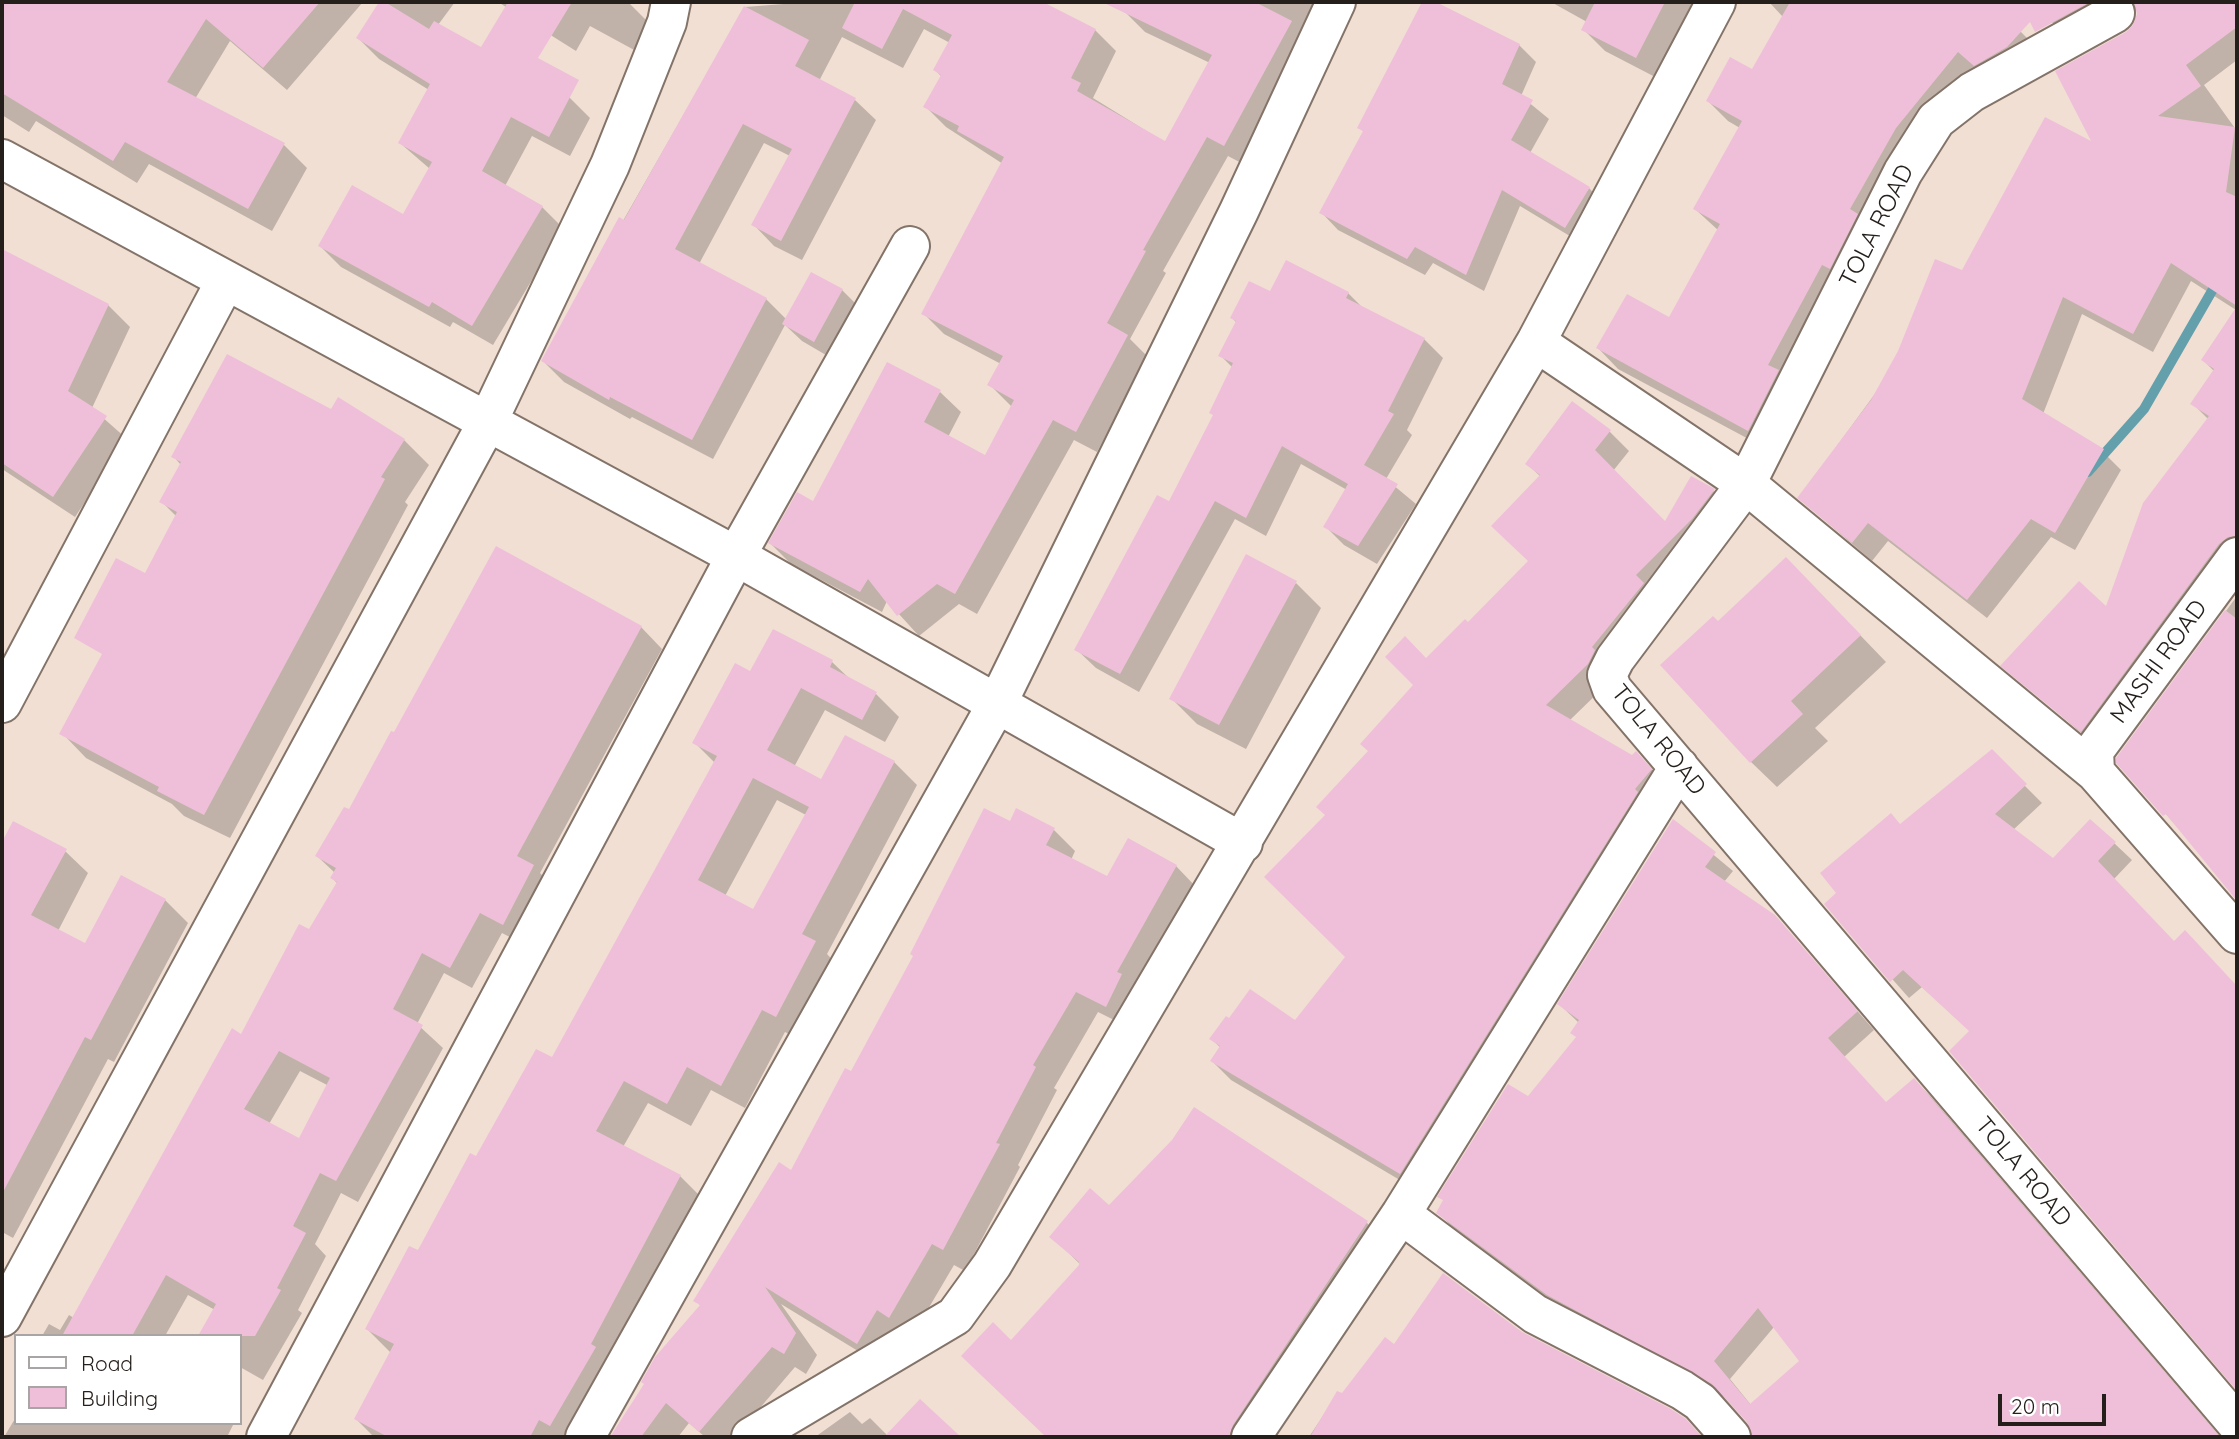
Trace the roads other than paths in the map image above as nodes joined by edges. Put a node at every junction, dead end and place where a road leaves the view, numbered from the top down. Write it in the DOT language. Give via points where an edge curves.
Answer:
graph roads {
  1 [pos="671,2"];
  2 [pos="1336,2"];
  3 [pos="1716,2"];
  4 [pos="2115,13"];
  5 [pos="2,159"];
  6 [pos="910,246"];
  7 [pos="226,280"];
  8 [pos="1536,342"];
  9 [pos="487,423"];
  10 [pos="1746,484"];
  11 [pos="736,556"];
  12 [pos="2237,557"];
  13 [pos="998,702"];
  14 [pos="2,703"];
  15 [pos="1679,767"];
  16 [pos="2095,772"];
  17 [pos="1243,843"];
  18 [pos="2237,934"];
  19 [pos="1401,1214"];
  20 [pos="2,1317"];
  21 [pos="2237,1424"];
  22 [pos="757,1436"];
  23 [pos="266,1437"];
  24 [pos="585,1437"];
  25 [pos="1251,1437"];
  26 [pos="1731,1437"];
  1 -- 9 [label="street" via="610,164"];
  2 -- 13 [label="street"];
  3 -- 8 [label="street"];
  4 -- 10 [label="street, TOLA ROAD" via="1972,92 1936,120 1903,172"];
  5 -- 7 [label="street"];
  6 -- 11 [label="street"];
  7 -- 9 [label="street"];
  7 -- 14 [label="street"];
  8 -- 10 [label="street"];
  8 -- 17 [label="street"];
  9 -- 11 [label="street"];
  9 -- 20 [label="street"];
  10 -- 15 [label="street, TOLA ROAD" via="1607,675 1612,689"];
  10 -- 16 [label="street"];
  11 -- 13 [label="street"];
  11 -- 23 [label="street"];
  12 -- 16 [label="street, MASHI ROAD" via="2094,751"];
  13 -- 17 [label="street"];
  13 -- 24 [label="street"];
  15 -- 19 [label="street"];
  15 -- 21 [label="street, TOLA ROAD"];
  16 -- 18 [label="street"];
  17 -- 22 [label="street" via="992,1265 955,1316"];
  19 -- 25 [label="street"];
  19 -- 26 [label="street" via="1535,1314 1700,1402"];
}
